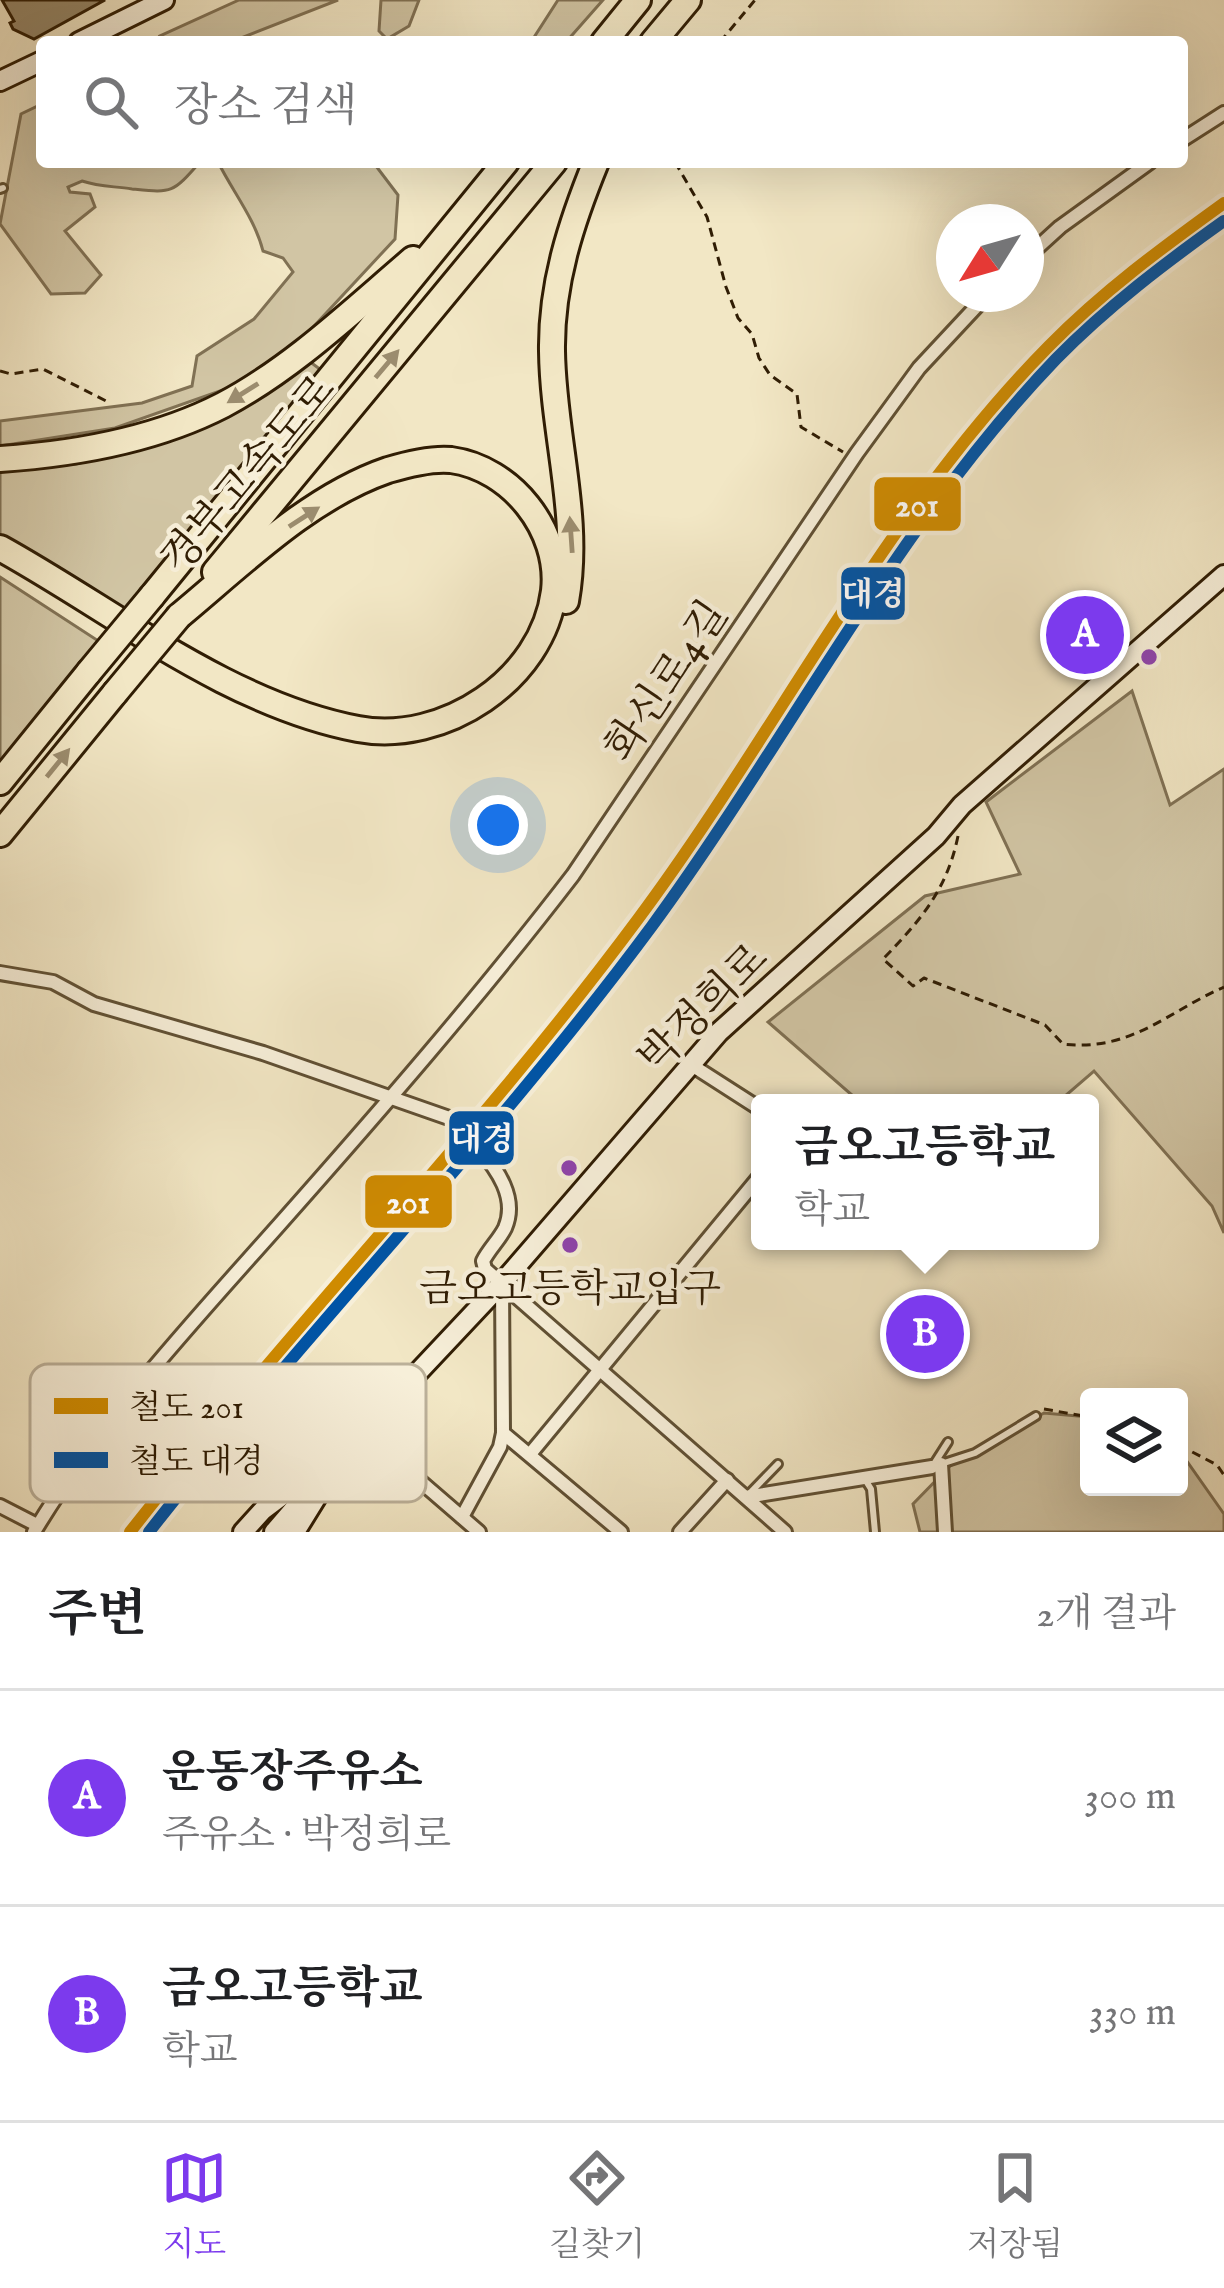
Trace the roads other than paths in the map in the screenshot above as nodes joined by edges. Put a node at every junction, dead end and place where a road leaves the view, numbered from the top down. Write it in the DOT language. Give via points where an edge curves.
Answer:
graph roads {
  1 [pos="164,0"];
  2 [pos="638,0"];
  3 [pos="688,0"];
  4 [pos="698,0"];
  5 [pos="91,36"];
  6 [pos="609,36"];
  7 [pos="658,36"];
  8 [pos="674,36"];
  9 [pos="36,64"];
  10 [pos="0,81"];
  11 [pos="1224,112"];
  12 [pos="1188,136"];
  13 [pos="501,168"];
  14 [pos="549,168"];
  15 [pos="594,168"];
  16 [pos="1142,168"];
  17 [pos="464,214"];
  18 [pos="1044,241"];
  19 [pos="971,312"];
  20 [pos="0,459"];
  21 [pos="0,548"];
  22 [pos="0,565"];
  23 [pos="1224,575"];
  24 [pos="179,616"];
  25 [pos="0,782"];
  26 [pos="0,834"];
  27 [pos="0,973"];
  28 [pos="689,1064"];
  29 [pos="391,1098"];
  30 [pos="751,1103"];
  31 [pos="449,1118"];
  32 [pos="478,1147"];
  33 [pos="751,1187"];
  34 [pos="502,1283"];
  35 [pos="155,1364"];
  36 [pos="426,1364"];
  37 [pos="598,1371"];
  38 [pos="1036,1417"];
  39 [pos="503,1433"];
  40 [pos="948,1442"];
  41 [pos="531,1453"];
  42 [pos="778,1464"];
  43 [pos="937,1465"];
  44 [pos="864,1478"];
  45 [pos="727,1480"];
  46 [pos="426,1486"];
  47 [pos="746,1497"];
  48 [pos="55,1502"];
  49 [pos="273,1502"];
  50 [pos="300,1502"];
  51 [pos="313,1502"];
  52 [pos="0,1506"];
  53 [pos="462,1517"];
  54 [pos="36,1529"];
  55 [pos="243,1532"];
  56 [pos="274,1532"];
  57 [pos="295,1532"];
  58 [pos="479,1532"];
  59 [pos="621,1532"];
  60 [pos="680,1532"];
  61 [pos="785,1532"];
  62 [pos="875,1532"];
  63 [pos="945,1532"];
  1 -- 5 [label="street"];
  2 -- 6 [label="highway"];
  3 -- 7 [label="highway"];
  4 -- 8 [label="highway"];
  9 -- 10 [label="street"];
  11 -- 12 [label="street"];
  13 -- 17 [label="highway, 경부고속도로"];
  24 -- 14 [label="highway, 경부고속도로, one-way"];
  22 -- 15 [label="highway, one-way" via="238,703 340,741 411,744 494,711 546,655 565,608 573,555 553,322 566,244"];
  16 -- 18 [label="street"];
  17 -- 20 [label="highway, one-way" via="335,326 223,405 118,442"];
  17 -- 25 [label="highway, 경부고속도로, bridge"];
  19 -- 29 [label="street, 화신로4길" via="854,458 573,875"];
  24 -- 21 [label="highway, one-way" via="320,506 387,471 431,460 462,462 508,485 536,517 551,552 550,608 508,680 465,712 376,730 263,698"];
  23 -- 28 [label="street, 박정희로" via="962,805"];
  26 -- 24 [label="highway, 경부고속도로, one-way, bridge"];
  27 -- 29 [label="street" via="53,982 94,1004"];
  28 -- 30 [label="street"];
  28 -- 34 [label="street, 박정희로"];
  29 -- 31 [label="street"];
  29 -- 35 [label="street, 화신로4길"];
  32 -- 34 [label="street" via="501,1173 509,1208 483,1261"];
  33 -- 37 [label="street"];
  34 -- 36 [label="street, 박정희로"];
  34 -- 37 [label="street"];
  34 -- 39 [label="street"];
  37 -- 41 [label="street"];
  37 -- 45 [label="street"];
  38 -- 43 [label="lane"];
  39 -- 41 [label="street"];
  39 -- 53 [label="street"];
  40 -- 43 [label="lane"];
  41 -- 59 [label="street"];
  42 -- 47 [label="lane"];
  43 -- 44 [label="street"];
  43 -- 63 [label="street"];
  44 -- 47 [label="street"];
  44 -- 62 [label="lane"];
  45 -- 47 [label="street"];
  45 -- 60 [label="street"];
  46 -- 53 [label="street"];
  47 -- 61 [label="street"];
  48 -- 54 [label="street, 화신로4길"];
  49 -- 55 [label="street"];
  50 -- 56 [label="street, 박정희로"];
  51 -- 57 [label="street"];
  52 -- 54 [label="street"];
  53 -- 58 [label="street"];
}
